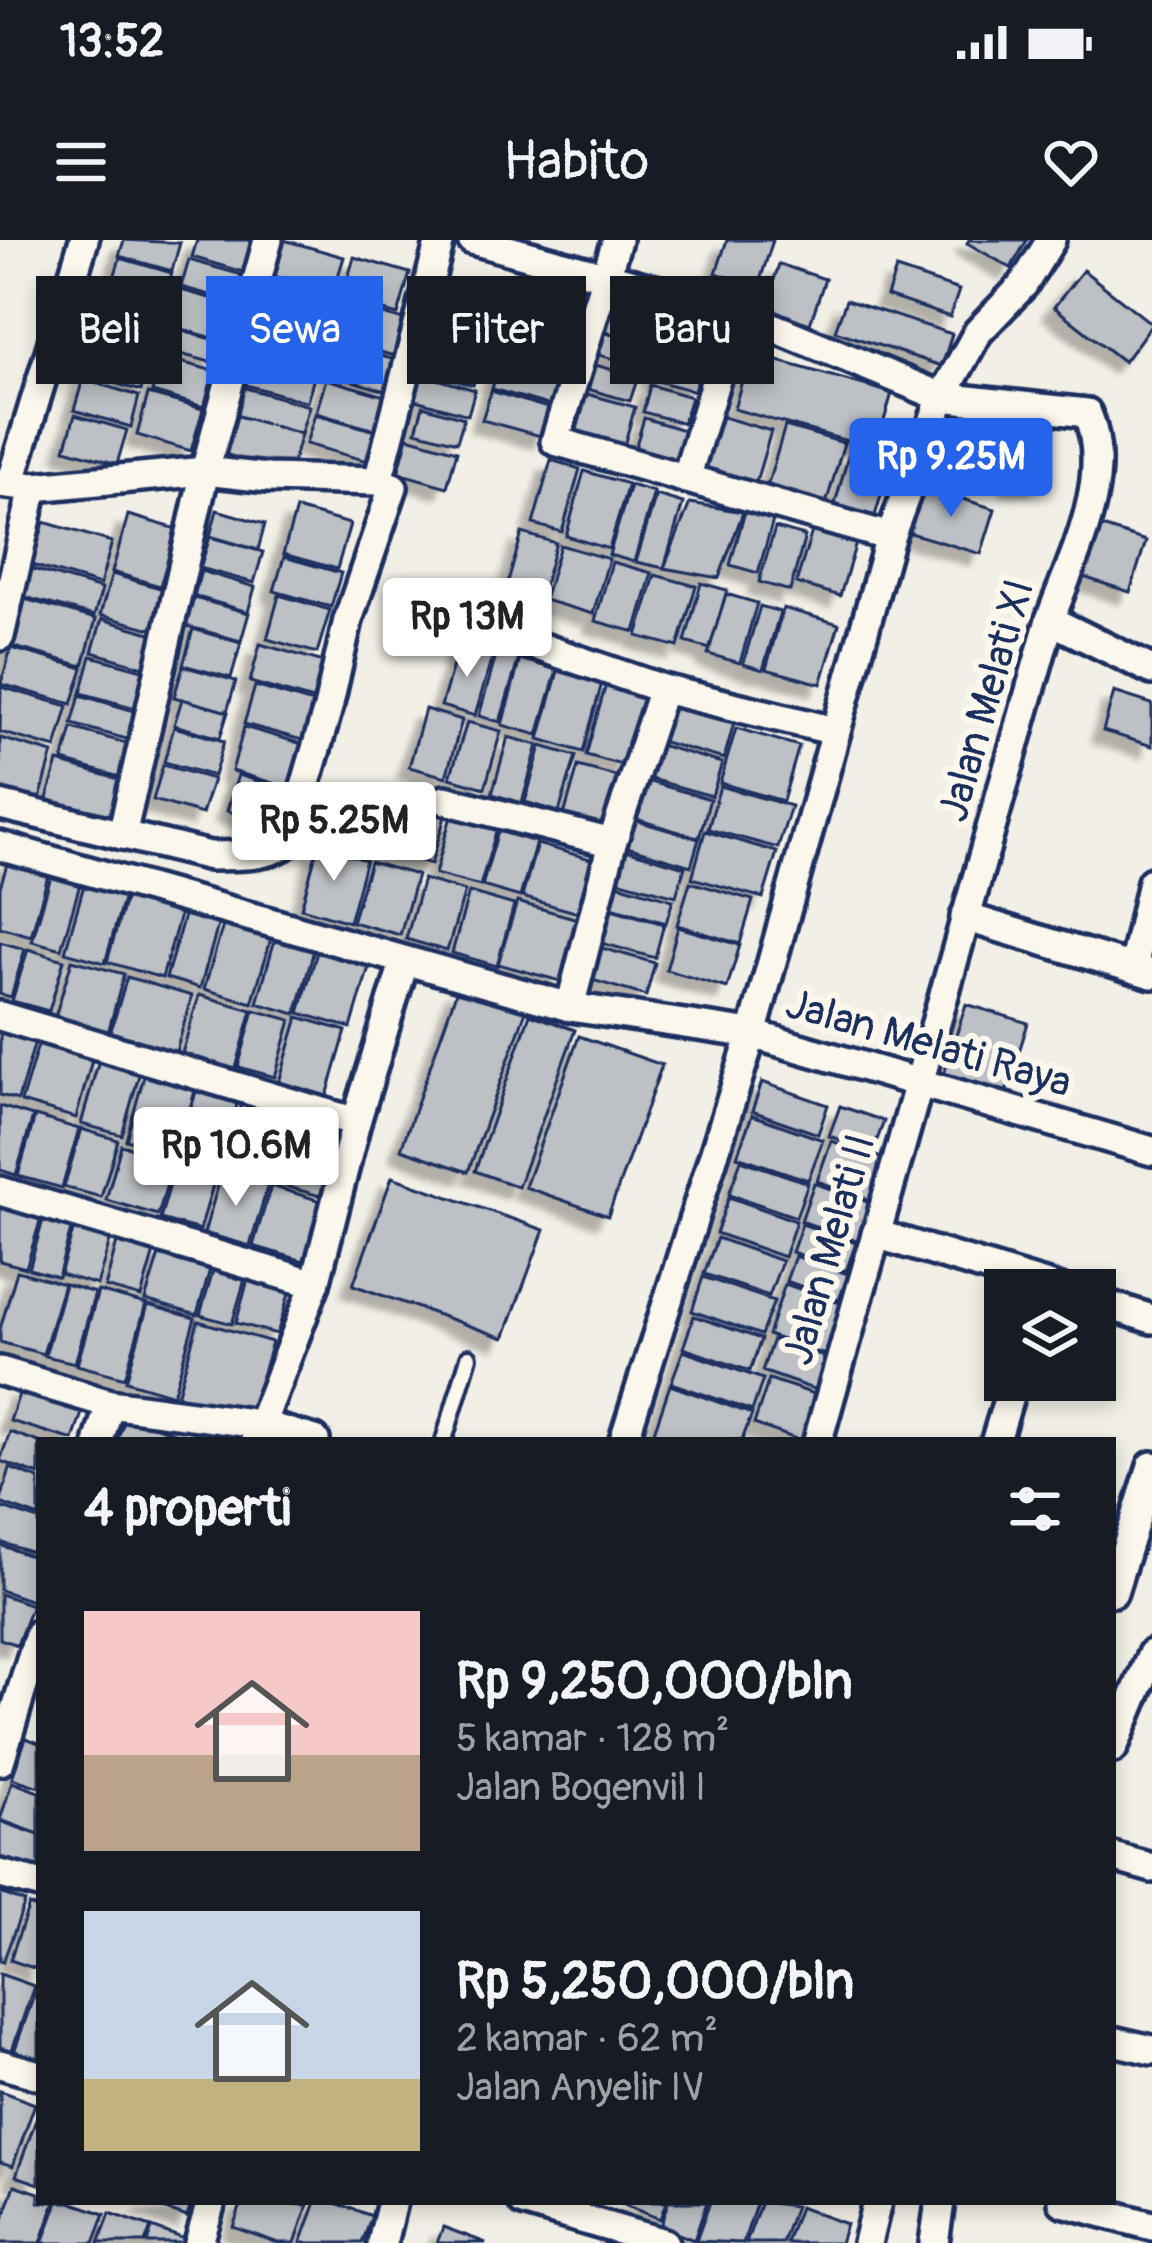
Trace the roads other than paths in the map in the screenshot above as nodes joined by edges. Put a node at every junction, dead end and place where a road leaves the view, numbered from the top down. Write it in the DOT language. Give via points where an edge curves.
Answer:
graph roads {
  1 [pos="84,240"];
  2 [pos="268,240"];
  3 [pos="440,240"];
  4 [pos="472,240"];
  5 [pos="617,240"];
  6 [pos="1051,240"];
  7 [pos="607,275"];
  8 [pos="610,276"];
  9 [pos="774,328"];
  10 [pos="714,384"];
  11 [pos="942,397"];
  12 [pos="205,471"];
  13 [pos="686,479"];
  14 [pos="386,484"];
  15 [pos="15,485"];
  16 [pos="890,537"];
  17 [pos="1050,620"];
  18 [pos="479,626"];
  19 [pos="0,636"];
  20 [pos="1152,670"];
  21 [pos="663,688"];
  22 [pos="835,731"];
  23 [pos="445,800"];
  24 [pos="0,805"];
  25 [pos="122,835"];
  26 [pos="612,843"];
  27 [pos="0,846"];
  28 [pos="1152,882"];
  29 [pos="965,917"];
  30 [pos="404,963"];
  31 [pos="1142,971"];
  32 [pos="570,1006"];
  33 [pos="0,1016"];
  34 [pos="752,1034"];
  35 [pos="920,1082"];
  36 [pos="356,1122"];
  37 [pos="1152,1151"];
  38 [pos="0,1191"];
  39 [pos="876,1234"];
  40 [pos="988,1269"];
  41 [pos="315,1283"];
  42 [pos="1116,1308"];
  43 [pos="1152,1319"];
  44 [pos="469,1357"];
  45 [pos="0,1371"];
  46 [pos="1008,1401"];
  47 [pos="110,1404"];
  48 [pos="257,1432"];
  49 [pos="100,1437"];
  50 [pos="293,1437"];
  51 [pos="445,1437"];
  52 [pos="625,1437"];
  53 [pos="819,1437"];
  54 [pos="997,1437"];
  55 [pos="1152,1466"];
  56 [pos="1116,1582"];
  57 [pos="36,1644"];
  58 [pos="1152,1654"];
  59 [pos="1146,1684"];
  60 [pos="1116,1742"];
  61 [pos="0,1761"];
  62 [pos="1116,1858"];
  63 [pos="1152,1868"];
  64 [pos="0,1874"];
  65 [pos="36,1883"];
  66 [pos="1116,2042"];
  67 [pos="1152,2050"];
  68 [pos="0,2064"];
  69 [pos="36,2074"];
  70 [pos="210,2205"];
  71 [pos="391,2205"];
  72 [pos="532,2205"];
  73 [pos="876,2205"];
  74 [pos="940,2205"];
  75 [pos="1075,2205"];
  76 [pos="582,2222"];
  77 [pos="1152,2226"];
  78 [pos="199,2243"];
  79 [pos="382,2243"];
  80 [pos="664,2243"];
  81 [pos="867,2243"];
  82 [pos="934,2243"];
  1 -- 15 [label="street"];
  2 -- 12 [label="street"];
  3 -- 14 [label="street"];
  4 -- 7 [label="street"];
  5 -- 7 [label="street"];
  6 -- 11 [label="street" via="1023,285 978,332"];
  7 -- 8 [label="street"];
  7 -- 13 [label="street" via="555,441"];
  9 -- 11 [label="street"];
  10 -- 13 [label="street"];
  11 -- 16 [label="street"];
  11 -- 17 [label="street, Jalan Melati XI" via="1087,413 1099,452"];
  12 -- 14 [label="street"];
  12 -- 15 [label="street"];
  12 -- 25 [label="street"];
  13 -- 16 [label="street"];
  14 -- 25 [label="street" via="289,841 210,856"];
  15 -- 19 [label="street"];
  16 -- 22 [label="street"];
  17 -- 20 [label="street"];
  17 -- 29 [label="street, Jalan Melati XI"];
  18 -- 21 [label="street"];
  21 -- 22 [label="street"];
  21 -- 26 [label="street"];
  22 -- 34 [label="street"];
  23 -- 26 [label="street"];
  24 -- 25 [label="street"];
  26 -- 32 [label="street"];
  27 -- 30 [label="street, Jalan Melati Raya"];
  28 -- 31 [label="street"];
  29 -- 31 [label="street"];
  29 -- 35 [label="street, Jalan Melati XI"];
  30 -- 32 [label="street, Jalan Melati Raya"];
  30 -- 36 [label="street"];
  32 -- 34 [label="street, Jalan Melati Raya"];
  33 -- 36 [label="street"];
  34 -- 35 [label="street, Jalan Melati Raya"];
  34 -- 52 [label="street"];
  35 -- 37 [label="street, Jalan Melati Raya"];
  35 -- 39 [label="street, Jalan Melati II"];
  36 -- 41 [label="street"];
  38 -- 41 [label="street"];
  39 -- 40 [label="street"];
  39 -- 53 [label="street, Jalan Melati II"];
  41 -- 48 [label="street"];
  42 -- 43 [label="street"];
  44 -- 51 [label="lane"];
  45 -- 47 [label="street"];
  46 -- 54 [label="street"];
  47 -- 48 [label="street"];
  47 -- 49 [label="street"];
  48 -- 50 [label="street"];
  55 -- 56 [label="street"];
  57 -- 61 [label="street"];
  58 -- 59 [label="street"];
  59 -- 60 [label="street"];
  62 -- 63 [label="street"];
  64 -- 65 [label="street"];
  66 -- 67 [label="street"];
  68 -- 69 [label="street"];
  70 -- 78 [label="street"];
  71 -- 79 [label="street"];
  72 -- 76 [label="street"];
  73 -- 81 [label="street"];
  74 -- 82 [label="street"];
  75 -- 77 [label="street"];
  76 -- 80 [label="street"];
}
